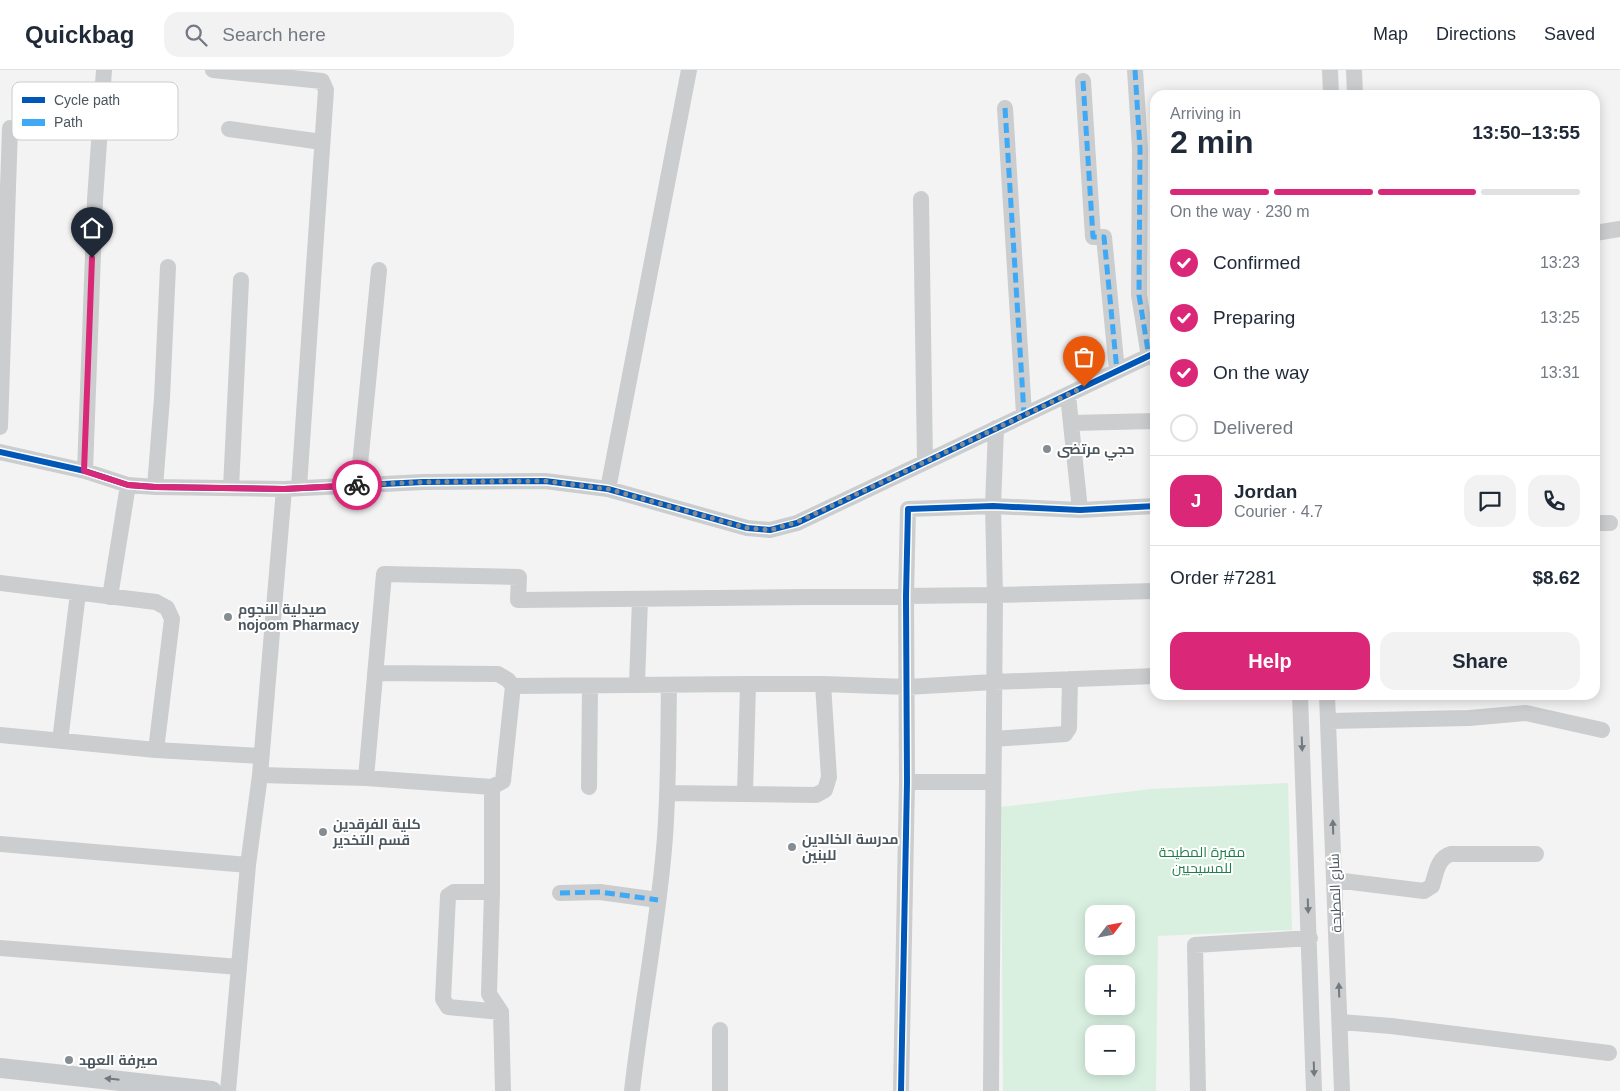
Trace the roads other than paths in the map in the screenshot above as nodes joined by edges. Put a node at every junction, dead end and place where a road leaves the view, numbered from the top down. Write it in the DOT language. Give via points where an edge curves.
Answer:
graph roads {
  1 [pos="213,70"];
  2 [pos="689,70"];
  3 [pos="1135,70"];
  4 [pos="1330,70"];
  5 [pos="1354,70"];
  6 [pos="1083,81"];
  7 [pos="1331,90"];
  8 [pos="1355,90"];
  9 [pos="1006,108"];
  10 [pos="10,128"];
  11 [pos="229,129"];
  12 [pos="99,140"];
  13 [pos="322,142"];
  14 [pos="921,200"];
  15 [pos="1620,229"];
  16 [pos="1600,232"];
  17 [pos="168,267"];
  18 [pos="379,270"];
  19 [pos="241,280"];
  20 [pos="1150,346"];
  21 [pos="1150,356"];
  22 [pos="1118,371"];
  23 [pos="1068,395"];
  24 [pos="1024,414"];
  25 [pos="1150,421"];
  26 [pos="1072,423"];
  27 [pos="0,427"];
  28 [pos="996,428"];
  29 [pos="0,452"];
  30 [pos="924,462"];
  31 [pos="84,471"];
  32 [pos="128,485"];
  33 [pos="358,485"];
  34 [pos="155,487"];
  35 [pos="231,488"];
  36 [pos="291,488"];
  37 [pos="608,489"];
  38 [pos="993,506"];
  39 [pos="1150,506"];
  40 [pos="1080,510"];
  41 [pos="0,583"];
  42 [pos="1150,591"];
  43 [pos="78,593"];
  44 [pos="995,595"];
  45 [pos="906,596"];
  46 [pos="110,597"];
  47 [pos="640,599"];
  48 [pos="375,673"];
  49 [pos="1150,676"];
  50 [pos="1070,679"];
  51 [pos="994,682"];
  52 [pos="637,684"];
  53 [pos="748,684"];
  54 [pos="823,684"];
  55 [pos="513,686"];
  56 [pos="590,686"];
  57 [pos="669,686"];
  58 [pos="907,687"];
  59 [pos="1300,700"];
  60 [pos="1328,700"];
  61 [pos="1328,721"];
  62 [pos="1602,730"];
  63 [pos="0,735"];
  64 [pos="994,739"];
  65 [pos="60,741"];
  66 [pos="156,750"];
  67 [pos="261,756"];
  68 [pos="260,775"];
  69 [pos="366,778"];
  70 [pos="907,782"];
  71 [pos="993,782"];
  72 [pos="492,787"];
  73 [pos="588,787"];
  74 [pos="667,793"];
  75 [pos="745,794"];
  76 [pos="0,844"];
  77 [pos="1536,854"];
  78 [pos="248,865"];
  79 [pos="1335,880"];
  80 [pos="492,892"];
  81 [pos="560,893"];
  82 [pos="658,900"];
  83 [pos="1310,938"];
  84 [pos="0,948"];
  85 [pos="239,967"];
  86 [pos="501,1012"];
  87 [pos="1341,1022"];
  88 [pos="720,1030"];
  89 [pos="1609,1053"];
  90 [pos="0,1068"];
  91 [pos="146,1087"];
  92 [pos="212,1091"];
  93 [pos="228,1091"];
  94 [pos="503,1091"];
  95 [pos="632,1091"];
  96 [pos="720,1091"];
  97 [pos="901,1091"];
  98 [pos="991,1091"];
  99 [pos="1198,1091"];
  100 [pos="1314,1091"];
  101 [pos="1342,1091"];
  1 -- 13 [label="street" via="322,81 326,90"];
  2 -- 37 [label="street"];
  3 -- 20 [label="street" via="1140,149 1138,295"];
  4 -- 7 [label="street"];
  5 -- 8 [label="street"];
  6 -- 22 [label="street" via="1093,237 1104,237"];
  9 -- 24 [label="street"];
  10 -- 27 [label="street"];
  11 -- 13 [label="street"];
  12 -- 31 [label="street"];
  13 -- 36 [label="street"];
  14 -- 30 [label="street"];
  15 -- 16 [label="street"];
  17 -- 34 [label="street"];
  18 -- 33 [label="street"];
  19 -- 35 [label="street"];
  21 -- 22 [label="street"];
  22 -- 23 [label="street"];
  23 -- 24 [label="street"];
  23 -- 26 [label="street"];
  24 -- 28 [label="street"];
  25 -- 26 [label="street"];
  26 -- 40 [label="street"];
  28 -- 30 [label="street"];
  28 -- 38 [label="street"];
  29 -- 31 [label="street"];
  30 -- 37 [label="street" via="797,522 770,530 747,528"];
  31 -- 32 [label="street"];
  32 -- 34 [label="street"];
  32 -- 46 [label="street"];
  33 -- 36 [label="street"];
  33 -- 37 [label="street" via="546,481"];
  34 -- 35 [label="street"];
  35 -- 36 [label="street"];
  36 -- 67 [label="street"];
  38 -- 40 [label="street"];
  38 -- 44 [label="street"];
  38 -- 45 [label="street" via="908,509"];
  39 -- 40 [label="street"];
  41 -- 43 [label="street"];
  42 -- 44 [label="street"];
  43 -- 46 [label="street"];
  43 -- 65 [label="street"];
  44 -- 45 [label="street"];
  44 -- 51 [label="street"];
  45 -- 47 [label="street"];
  45 -- 58 [label="street"];
  46 -- 66 [label="street" via="156,602 168,608 172,619"];
  47 -- 48 [label="street" via="518,600 519,577 384,574"];
  47 -- 52 [label="street"];
  48 -- 55 [label="street" via="498,674"];
  48 -- 69 [label="street"];
  49 -- 50 [label="street"];
  50 -- 51 [label="street"];
  50 -- 64 [label="street" via="1069,728 1065,734"];
  51 -- 58 [label="street"];
  51 -- 64 [label="street"];
  52 -- 56 [label="street"];
  52 -- 57 [label="street"];
  53 -- 54 [label="street"];
  53 -- 57 [label="street"];
  53 -- 75 [label="street"];
  54 -- 58 [label="street"];
  54 -- 75 [label="street" via="829,777 824,790 816,795"];
  55 -- 56 [label="street"];
  55 -- 72 [label="street" via="503,781"];
  56 -- 73 [label="street"];
  57 -- 74 [label="street"];
  58 -- 70 [label="street"];
  59 -- 83 [label="street, شارع المطيحة, one-way"];
  60 -- 61 [label="street, شارع المطيحة"];
  61 -- 62 [label="street" via="1468,718 1526,713"];
  79 -- 61 [label="street, شارع المطيحة, one-way"];
  63 -- 65 [label="street"];
  64 -- 71 [label="street"];
  65 -- 66 [label="street"];
  66 -- 67 [label="street"];
  67 -- 68 [label="street"];
  68 -- 69 [label="street"];
  68 -- 78 [label="street"];
  69 -- 72 [label="street"];
  70 -- 71 [label="street"];
  70 -- 97 [label="street"];
  71 -- 98 [label="street"];
  72 -- 80 [label="street"];
  74 -- 75 [label="street"];
  74 -- 82 [label="street"];
  76 -- 78 [label="street"];
  77 -- 79 [label="street" via="1450,854 1439,863 1432,886 1424,891"];
  78 -- 85 [label="street"];
  87 -- 79 [label="street, شارع المطيحة, one-way"];
  80 -- 86 [label="street" via="489,994"];
  80 -- 86 [label="street" via="454,892 448,896 443,999 448,1007"];
  81 -- 82 [label="street" via="600,892"];
  82 -- 95 [label="street"];
  83 -- 99 [label="street" via="1194,945"];
  83 -- 100 [label="street, شارع المطيحة, one-way"];
  84 -- 85 [label="street"];
  85 -- 93 [label="street"];
  86 -- 94 [label="street"];
  87 -- 89 [label="street"];
  87 -- 101 [label="street, شارع المطيحة"];
  88 -- 96 [label="street"];
  91 -- 90 [label="main road, one-way"];
  91 -- 92 [label="main road"];
}
